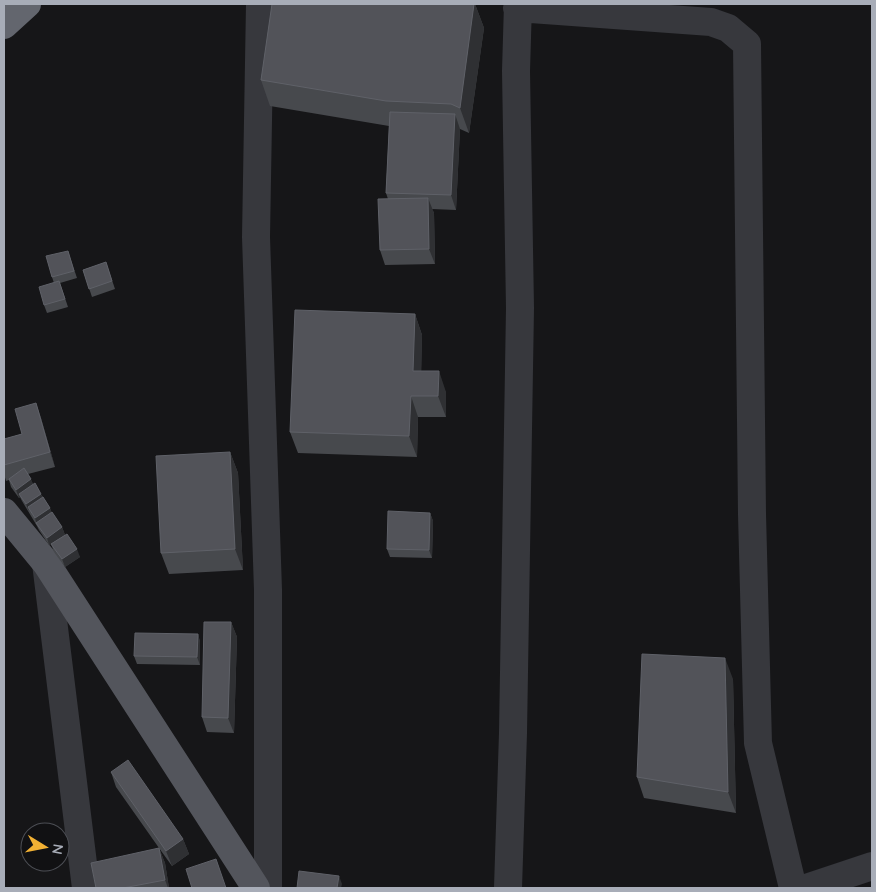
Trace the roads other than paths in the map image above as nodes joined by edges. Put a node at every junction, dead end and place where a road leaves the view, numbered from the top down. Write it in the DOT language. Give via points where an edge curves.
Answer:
graph roads {
  1 [pos="27,4"];
  2 [pos="260,4"];
  3 [pos="518,6"];
  4 [pos="4,25"];
  5 [pos="4,512"];
  6 [pos="46,563"];
  7 [pos="872,866"];
  8 [pos="86,888"];
  9 [pos="256,888"];
  10 [pos="268,888"];
  11 [pos="508,888"];
  12 [pos="793,888"];
  13 [pos="806,888"];
  1 -- 4 [label="highway"];
  2 -- 10 [label="street" via="256,237 268,590"];
  3 -- 11 [label="street" via="520,308"];
  3 -- 12 [label="street" via="711,22 728,28 746,44 758,743"];
  5 -- 6 [label="main road"];
  6 -- 8 [label="street"];
  6 -- 9 [label="main road"];
  7 -- 13 [label="street"];
}
